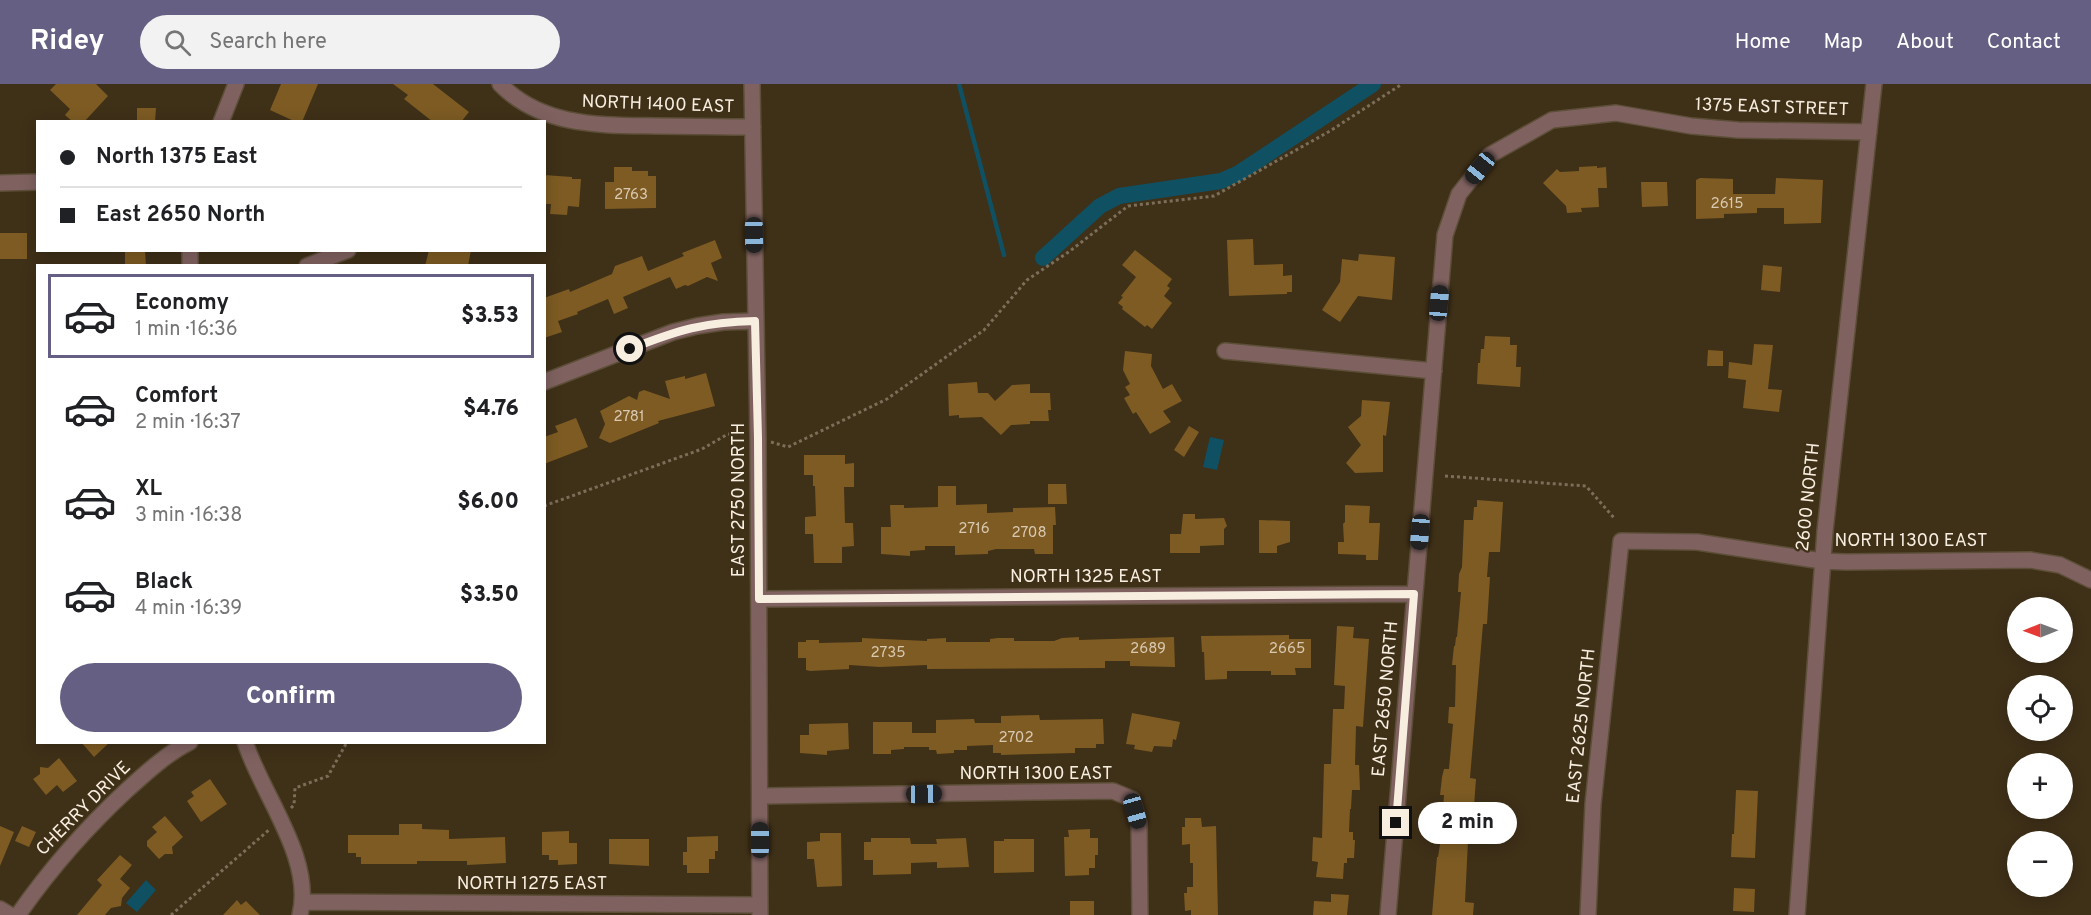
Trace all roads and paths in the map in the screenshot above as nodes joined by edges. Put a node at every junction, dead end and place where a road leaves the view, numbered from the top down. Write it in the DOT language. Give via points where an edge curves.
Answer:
graph roads {
  1 [pos="235,84"];
  2 [pos="500,84"];
  3 [pos="752,84"];
  4 [pos="1402,84"];
  5 [pos="1874,84"];
  6 [pos="222,120"];
  7 [pos="753,127"];
  8 [pos="1869,132"];
  9 [pos="36,182"];
  10 [pos="0,183"];
  11 [pos="1445,236"];
  12 [pos="343,252"];
  13 [pos="312,264"];
  14 [pos="755,321"];
  15 [pos="1225,351"];
  16 [pos="1434,371"];
  17 [pos="546,381"];
  18 [pos="758,438"];
  19 [pos="1444,476"];
  20 [pos="546,505"];
  21 [pos="1614,518"];
  22 [pos="1621,541"];
  23 [pos="1822,561"];
  24 [pos="2091,580"];
  25 [pos="1414,594"];
  26 [pos="759,599"];
  27 [pos="186,744"];
  28 [pos="246,744"];
  29 [pos="346,744"];
  30 [pos="760,796"];
  31 [pos="281,819"];
  32 [pos="302,908"];
  33 [pos="0,909"];
  34 [pos="760,910"];
  35 [pos="10,915"];
  36 [pos="18,915"];
  37 [pos="171,915"];
  38 [pos="1140,915"];
  39 [pos="1388,915"];
  40 [pos="1588,915"];
  41 [pos="1797,915"];
  1 -- 6 [label="street"];
  2 -- 7 [label="street, NORTH 1400 EAST" via="534,109 563,120"];
  3 -- 7 [label="street, EAST 2750 NORTH"];
  4 -- 18 [label="path" via="1330,131 1214,196 1128,206 1028,280 984,330 887,399 788,447"];
  5 -- 8 [label="street, 2600 NORTH"];
  7 -- 14 [label="street, EAST 2750 NORTH"];
  8 -- 11 [label="street, 1375 EAST STREET" via="1738,130 1616,113 1552,120 1491,155 1459,194"];
  8 -- 23 [label="street, 2600 NORTH"];
  9 -- 10 [label="street"];
  11 -- 16 [label="street, EAST 2650 NORTH"];
  12 -- 13 [label="street"];
  14 -- 17 [label="street" via="723,322 673,332"];
  14 -- 18 [label="street, EAST 2750 NORTH"];
  15 -- 16 [label="street"];
  16 -- 25 [label="street, EAST 2650 NORTH"];
  18 -- 20 [label="path" via="728,434 702,449"];
  18 -- 26 [label="street, EAST 2750 NORTH"];
  19 -- 21 [label="path" via="1586,486"];
  22 -- 23 [label="street, NORTH 1300 EAST" via="1697,542"];
  22 -- 40 [label="street, EAST 2625 NORTH" via="1593,804"];
  23 -- 24 [label="street, NORTH 1300 EAST" via="2030,560 2060,566"];
  23 -- 41 [label="street, 2600 NORTH"];
  25 -- 26 [label="street, NORTH 1325 EAST"];
  25 -- 39 [label="street, EAST 2650 NORTH"];
  26 -- 30 [label="street, EAST 2750 NORTH"];
  27 -- 36 [label="street, CHERRY DRIVE" via="141,777 99,816 68,849"];
  28 -- 31 [label="street"];
  29 -- 31 [label="path" via="328,776 295,788 294,805"];
  30 -- 34 [label="street, EAST 2750 NORTH"];
  30 -- 38 [label="street, NORTH 1300 EAST" via="1113,791 1132,799 1139,824"];
  31 -- 32 [label="street" via="300,874"];
  31 -- 37 [label="path"];
  32 -- 34 [label="street, NORTH 1275 EAST"];
  33 -- 35 [label="street"];
}
